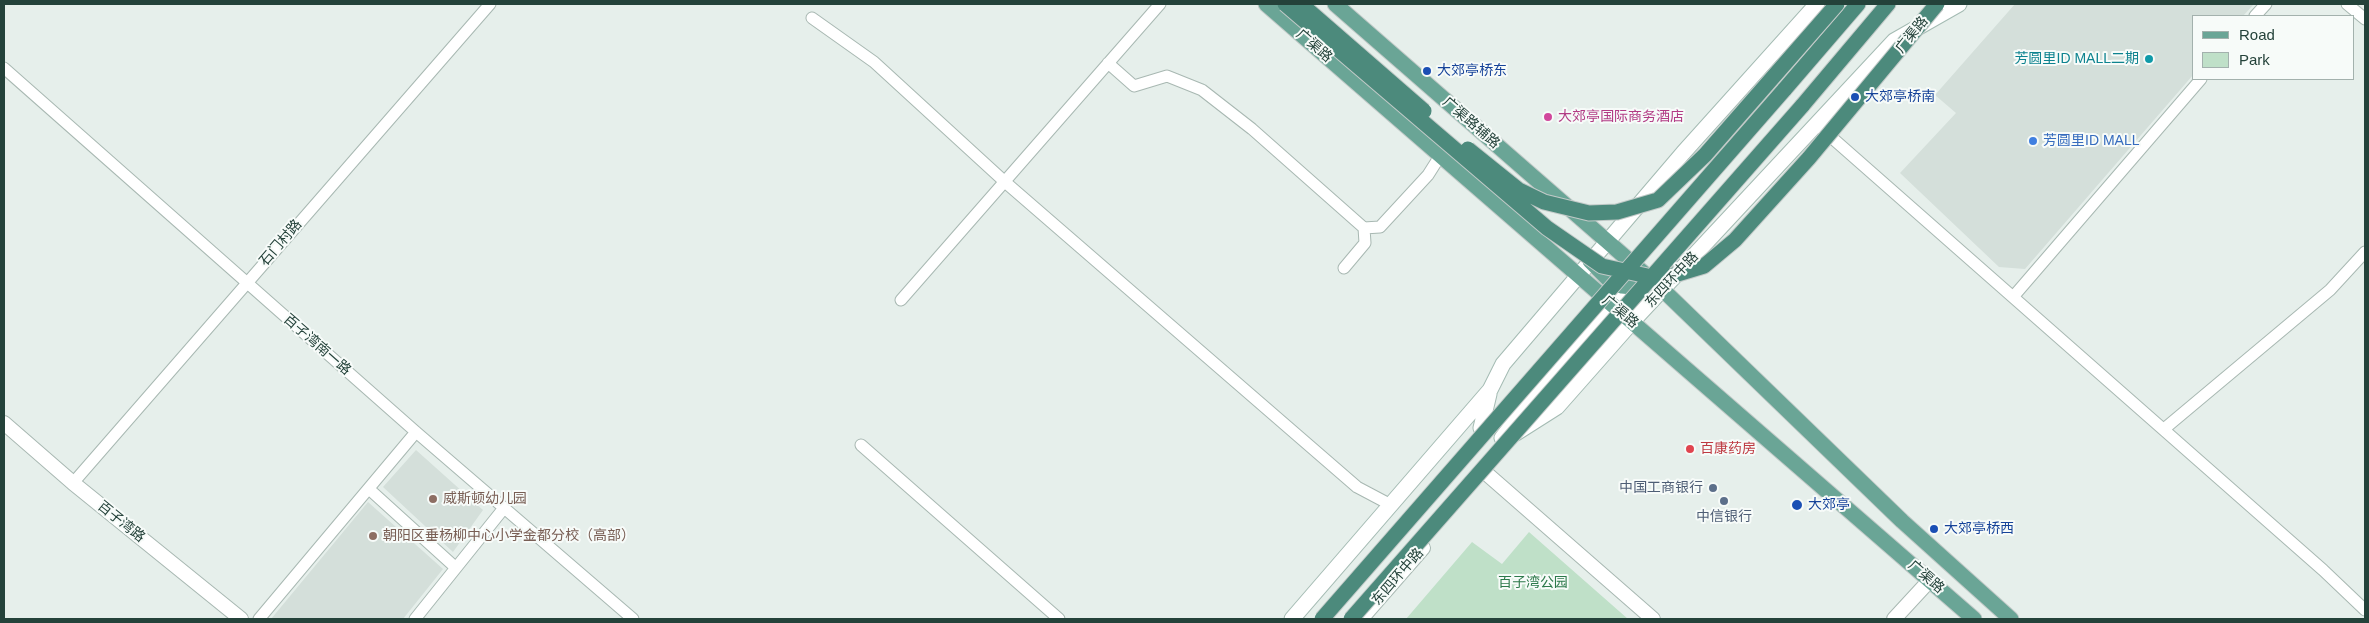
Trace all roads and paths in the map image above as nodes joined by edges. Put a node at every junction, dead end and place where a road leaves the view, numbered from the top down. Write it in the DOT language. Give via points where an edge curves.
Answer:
graph roads {
  1 [pos="490,4"];
  2 [pos="1160,4"];
  3 [pos="1266,4"];
  4 [pos="1285,4"];
  5 [pos="1301,4"];
  6 [pos="1335,4"];
  7 [pos="1817,4"];
  8 [pos="1837,4"];
  9 [pos="1858,4"];
  10 [pos="1888,4"];
  11 [pos="1937,4"];
  12 [pos="1959,4"];
  13 [pos="2266,4"];
  14 [pos="2347,4"];
  15 [pos="2256,15"];
  16 [pos="812,18"];
  17 [pos="2365,19"];
  18 [pos="1108,63"];
  19 [pos="4,68"];
  20 [pos="2200,80"];
  21 [pos="1817,125"];
  22 [pos="1440,156"];
  23 [pos="1005,182"];
  24 [pos="1492,201"];
  25 [pos="1540,219"];
  26 [pos="1364,228"];
  27 [pos="1607,243"];
  28 [pos="2365,252"];
  29 [pos="1590,262"];
  30 [pos="1635,265"];
  31 [pos="1344,268"];
  32 [pos="1578,276"];
  33 [pos="246,283"];
  34 [pos="1617,284"];
  35 [pos="1663,290"];
  36 [pos="1598,294"];
  37 [pos="2013,297"];
  38 [pos="901,300"];
  39 [pos="1611,304"];
  40 [pos="1632,322"];
  41 [pos="1539,361"];
  42 [pos="1552,372"];
  43 [pos="1490,390"];
  44 [pos="4,422"];
  45 [pos="1531,424"];
  46 [pos="1481,428"];
  47 [pos="2164,430"];
  48 [pos="416,432"];
  49 [pos="1499,442"];
  50 [pos="861,445"];
  51 [pos="1487,474"];
  52 [pos="73,483"];
  53 [pos="369,489"];
  54 [pos="1391,505"];
  55 [pos="504,508"];
  56 [pos="455,567"];
  57 [pos="1930,580"];
  58 [pos="2365,610"];
  59 [pos="241,619"];
  60 [pos="259,619"];
  61 [pos="414,619"];
  62 [pos="633,619"];
  63 [pos="1059,619"];
  64 [pos="1292,619"];
  65 [pos="1314,619"];
  66 [pos="1322,619"];
  67 [pos="1343,619"];
  68 [pos="1351,619"];
  69 [pos="1362,619"];
  70 [pos="1652,619"];
  71 [pos="1894,619"];
  72 [pos="1974,619"];
  73 [pos="2011,619"];
  1 -- 33 [label="street, 石门村路"];
  2 -- 18 [label="street"];
  3 -- 24 [label="main road, 广渠路"];
  4 -- 11 [label="highway, 广渠路, bridge" via="1546,228 1602,266 1661,279 1704,266 1735,240"];
  5 -- 8 [label="highway, 广渠路, bridge" via="1519,190 1544,202 1589,213 1617,212 1658,200 1705,155"];
  6 -- 27 [label="main road, 广渠路辅路"];
  7 -- 27 [label="main road"];
  9 -- 66 [label="highway, bridge"];
  10 -- 68 [label="highway, 东四环中路, bridge"];
  12 -- 21 [label="main road, 东四环中路" via="1894,41"];
  13 -- 15 [label="street"];
  14 -- 17 [label="street"];
  16 -- 23 [label="street" via="874,62"];
  18 -- 23 [label="street"];
  18 -- 26 [label="street" via="1134,86 1167,76 1202,90 1252,129"];
  19 -- 33 [label="street, 百子湾南一路"];
  20 -- 37 [label="street"];
  21 -- 35 [label="main road, 东四环中路"];
  21 -- 37 [label="street"];
  22 -- 25 [label="main road" via="1453,152 1470,160"];
  22 -- 26 [label="street" via="1428,175 1380,227"];
  23 -- 38 [label="street"];
  23 -- 54 [label="street" via="1357,487"];
  24 -- 25 [label="main road" via="1513,204"];
  24 -- 32 [label="main road, 广渠路"];
  25 -- 29 [label="main road"];
  26 -- 31 [label="street" via="1365,243"];
  27 -- 29 [label="main road"];
  27 -- 30 [label="main road, 广渠路"];
  28 -- 47 [label="street" via="2330,290"];
  29 -- 32 [label="main road"];
  29 -- 34 [label="main road"];
  30 -- 34 [label="main road, 东四环中路"];
  30 -- 35 [label="main road, 广渠路"];
  32 -- 36 [label="main road, 广渠路"];
  32 -- 43 [label="main road" via="1503,364"];
  33 -- 48 [label="street, 百子湾南一路"];
  33 -- 52 [label="street, 石门村路"];
  34 -- 35 [label="main road"];
  34 -- 36 [label="main road, 东四环中路"];
  34 -- 39 [label="main road, 东四环中路"];
  35 -- 40 [label="main road, 东四环中路"];
  35 -- 73 [label="main road, 广渠路" via="1902,521"];
  36 -- 39 [label="main road, 广渠路"];
  36 -- 41 [label="main road, 东四环中路"];
  37 -- 47 [label="street"];
  39 -- 40 [label="main road, 广渠路"];
  39 -- 42 [label="main road, 东四环中路"];
  40 -- 45 [label="main road, 东四环中路" via="1557,407"];
  40 -- 57 [label="main road, 广渠路"];
  41 -- 42 [label="main road"];
  41 -- 46 [label="main road, 东四环中路"];
  42 -- 49 [label="main road, 东四环中路"];
  43 -- 46 [label="main road"];
  43 -- 54 [label="main road"];
  44 -- 52 [label="street, 百子湾路"];
  45 -- 49 [label="main road"];
  45 -- 51 [label="street, 东四环中路"];
  46 -- 65 [label="main road, 东四环中路"];
  47 -- 58 [label="street"];
  48 -- 53 [label="street"];
  48 -- 55 [label="street, 百子湾南一路"];
  49 -- 67 [label="main road, 东四环中路"];
  50 -- 63 [label="street"];
  51 -- 69 [label="street, 东四环中路"];
  51 -- 70 [label="street"];
  52 -- 59 [label="street, 百子湾路"];
  53 -- 56 [label="street"];
  53 -- 60 [label="street"];
  54 -- 64 [label="main road"];
  55 -- 56 [label="street"];
  55 -- 62 [label="street, 百子湾南一路"];
  56 -- 61 [label="street"];
  57 -- 71 [label="street"];
  57 -- 72 [label="main road, 广渠路"];
}
